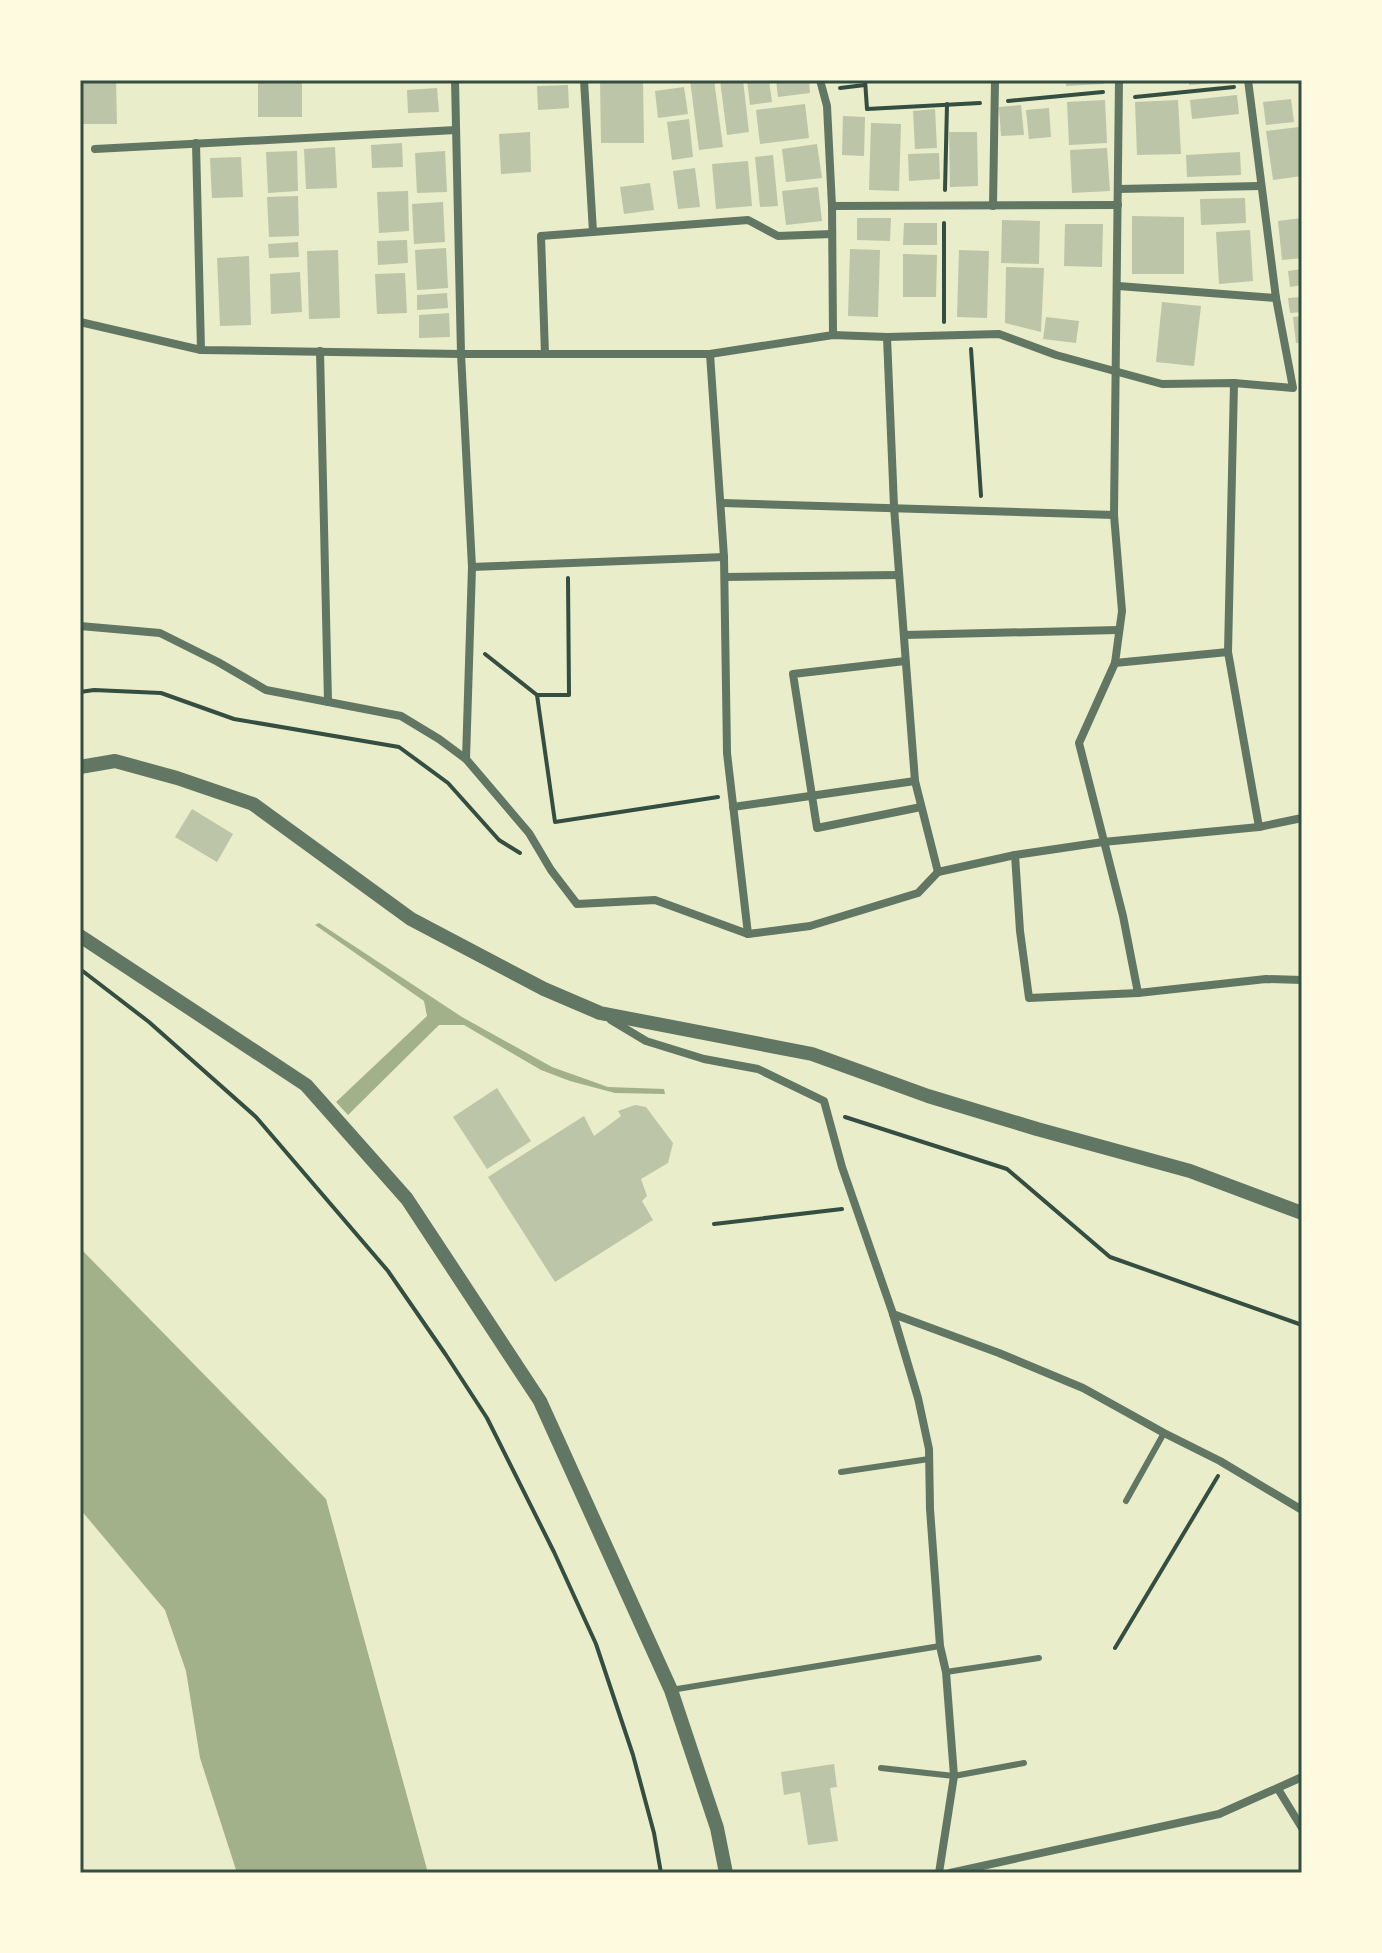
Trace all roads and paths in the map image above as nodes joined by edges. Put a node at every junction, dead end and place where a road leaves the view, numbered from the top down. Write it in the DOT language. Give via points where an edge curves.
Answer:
graph roads {
  1 [pos="455,80"];
  2 [pos="584,80"];
  3 [pos="995,80"];
  4 [pos="1119,80"];
  5 [pos="865,83"];
  6 [pos="1248,83"];
  7 [pos="822,85"];
  8 [pos="1119,95"];
  9 [pos="994,102"];
  10 [pos="456,130"];
  11 [pos="196,143"];
  12 [pos="95,149"];
  13 [pos="1260,186"];
  14 [pos="1118,189"];
  15 [pos="1118,205"];
  16 [pos="832,206"];
  17 [pos="993,206"];
  18 [pos="593,232"];
  19 [pos="832,234"];
  20 [pos="1118,286"];
  21 [pos="1276,298"];
  22 [pos="80,322"];
  23 [pos="833,335"];
  24 [pos="970,335"];
  25 [pos="887,337"];
  26 [pos="201,350"];
  27 [pos="320,351"];
  28 [pos="461,354"];
  29 [pos="545,354"];
  30 [pos="710,354"];
  31 [pos="1116,372"];
  32 [pos="1234,383"];
  33 [pos="1298,389"];
  34 [pos="722,503"];
  35 [pos="894,507"];
  36 [pos="982,510"];
  37 [pos="1114,515"];
  38 [pos="724,557"];
  39 [pos="568,563"];
  40 [pos="472,567"];
  41 [pos="899,575"];
  42 [pos="725,577"];
  43 [pos="1302,597"];
  44 [pos="1302,617"];
  45 [pos="80,626"];
  46 [pos="1118,630"];
  47 [pos="904,635"];
  48 [pos="470,641"];
  49 [pos="1228,652"];
  50 [pos="905,661"];
  51 [pos="1115,663"];
  52 [pos="80,692"];
  53 [pos="537,695"];
  54 [pos="328,702"];
  55 [pos="466,759"];
  56 [pos="80,767"];
  57 [pos="915,781"];
  58 [pos="732,795"];
  59 [pos="811,796"];
  60 [pos="733,807"];
  61 [pos="921,807"];
  62 [pos="1302,818"];
  63 [pos="1259,827"];
  64 [pos="1103,842"];
  65 [pos="521,854"];
  66 [pos="1015,855"];
  67 [pos="938,872"];
  68 [pos="748,934"];
  69 [pos="80,936"];
  70 [pos="80,969"];
  71 [pos="1302,980"];
  72 [pos="1138,993"];
  73 [pos="600,1013"];
  74 [pos="824,1101"];
  75 [pos="856,1207"];
  76 [pos="1302,1213"];
  77 [pos="714,1224"];
  78 [pos="893,1314"];
  79 [pos="1302,1325"];
  80 [pos="1164,1433"];
  81 [pos="929,1459"];
  82 [pos="1225,1464"];
  83 [pos="841,1472"];
  84 [pos="1126,1501"];
  85 [pos="1302,1510"];
  86 [pos="940,1646"];
  87 [pos="1115,1648"];
  88 [pos="1039,1658"];
  89 [pos="946,1672"];
  90 [pos="671,1690"];
  91 [pos="1024,1763"];
  92 [pos="881,1768"];
  93 [pos="954,1776"];
  94 [pos="1302,1777"];
  95 [pos="1278,1789"];
  96 [pos="1302,1828"];
  97 [pos="661,1873"];
  98 [pos="726,1873"];
  99 [pos="939,1873"];
  100 [pos="950,1873"];
  1 -- 10 [label="street"];
  2 -- 18 [label="street"];
  3 -- 9 [label="street"];
  4 -- 8 [label="street"];
  5 -- 7 [label="path"];
  5 -- 9 [label="path" via="867,109"];
  6 -- 8 [label="path"];
  6 -- 13 [label="street"];
  7 -- 16 [label="street"];
  8 -- 9 [label="path"];
  8 -- 14 [label="street"];
  9 -- 17 [label="street"];
  10 -- 11 [label="street"];
  10 -- 28 [label="street"];
  11 -- 12 [label="street"];
  11 -- 26 [label="street"];
  13 -- 14 [label="street"];
  13 -- 21 [label="street"];
  14 -- 15 [label="street"];
  15 -- 17 [label="street"];
  15 -- 20 [label="street"];
  16 -- 17 [label="street"];
  16 -- 19 [label="street"];
  18 -- 19 [label="street" via="748,220 778,236"];
  18 -- 29 [label="street" via="541,236"];
  19 -- 23 [label="street"];
  20 -- 21 [label="street"];
  20 -- 31 [label="street"];
  21 -- 33 [label="street"];
  22 -- 26 [label="street"];
  23 -- 25 [label="street"];
  23 -- 30 [label="street"];
  24 -- 25 [label="street"];
  24 -- 31 [label="street" via="999,334"];
  24 -- 36 [label="path"];
  25 -- 35 [label="street"];
  26 -- 27 [label="street"];
  27 -- 28 [label="street"];
  27 -- 54 [label="street"];
  28 -- 29 [label="street"];
  28 -- 40 [label="street"];
  29 -- 30 [label="street"];
  30 -- 34 [label="street"];
  31 -- 32 [label="street" via="1162,384"];
  31 -- 37 [label="street"];
  32 -- 33 [label="street"];
  32 -- 49 [label="street"];
  34 -- 35 [label="street"];
  34 -- 38 [label="street"];
  35 -- 36 [label="street"];
  35 -- 41 [label="street"];
  36 -- 37 [label="street"];
  37 -- 46 [label="street" via="1122,611"];
  38 -- 39 [label="street"];
  38 -- 42 [label="street"];
  39 -- 40 [label="street"];
  39 -- 53 [label="path" via="569,695"];
  40 -- 48 [label="street"];
  41 -- 42 [label="street"];
  41 -- 47 [label="street"];
  42 -- 58 [label="street"];
  43 -- 44 [label="path"];
  45 -- 54 [label="street" via="160,633 266,690"];
  46 -- 47 [label="street"];
  46 -- 51 [label="street"];
  47 -- 50 [label="street"];
  48 -- 53 [label="path"];
  48 -- 55 [label="street"];
  49 -- 51 [label="street"];
  49 -- 63 [label="street"];
  50 -- 57 [label="street"];
  50 -- 59 [label="street" via="793,674"];
  51 -- 64 [label="street" via="1079,743"];
  52 -- 65 [label="path" via="161,693 234,719 399,747 448,783 499,840"];
  53 -- 58 [label="path" via="555,822"];
  54 -- 55 [label="street" via="401,716"];
  55 -- 68 [label="street" via="529,833 577,904 655,900"];
  56 -- 73 [label="street" via="115,761 253,804 411,919"];
  57 -- 59 [label="street"];
  57 -- 61 [label="street"];
  58 -- 60 [label="street"];
  59 -- 60 [label="street"];
  59 -- 61 [label="street" via="817,828"];
  60 -- 68 [label="street"];
  61 -- 67 [label="street"];
  62 -- 63 [label="street"];
  63 -- 64 [label="street"];
  64 -- 66 [label="street"];
  64 -- 72 [label="street"];
  66 -- 67 [label="street"];
  66 -- 72 [label="street" via="1029,998"];
  67 -- 68 [label="street" via="918,893 810,926"];
  69 -- 90 [label="street" via="306,1085 407,1199 540,1401"];
  70 -- 97 [label="path" via="256,1117 388,1271 487,1418 596,1644 633,1755"];
  71 -- 72 [label="street"];
  73 -- 74 [label="street" via="646,1041 758,1069"];
  73 -- 76 [label="street" via="812,1054 928,1096 1190,1171"];
  74 -- 75 [label="street"];
  74 -- 79 [label="path" via="844,1116 1007,1169 1110,1257"];
  75 -- 77 [label="path"];
  75 -- 78 [label="street"];
  78 -- 80 [label="street" via="1083,1388"];
  78 -- 81 [label="street" via="918,1398"];
  80 -- 82 [label="street"];
  80 -- 84 [label="lane"];
  81 -- 83 [label="lane"];
  81 -- 86 [label="street"];
  82 -- 85 [label="street"];
  82 -- 87 [label="path"];
  86 -- 89 [label="street"];
  86 -- 90 [label="lane"];
  88 -- 89 [label="lane"];
  89 -- 93 [label="street"];
  90 -- 98 [label="street" via="717,1828"];
  91 -- 93 [label="lane"];
  92 -- 93 [label="lane"];
  93 -- 99 [label="street"];
  94 -- 95 [label="street"];
  95 -- 96 [label="street"];
  95 -- 100 [label="street" via="1219,1814"];
}
